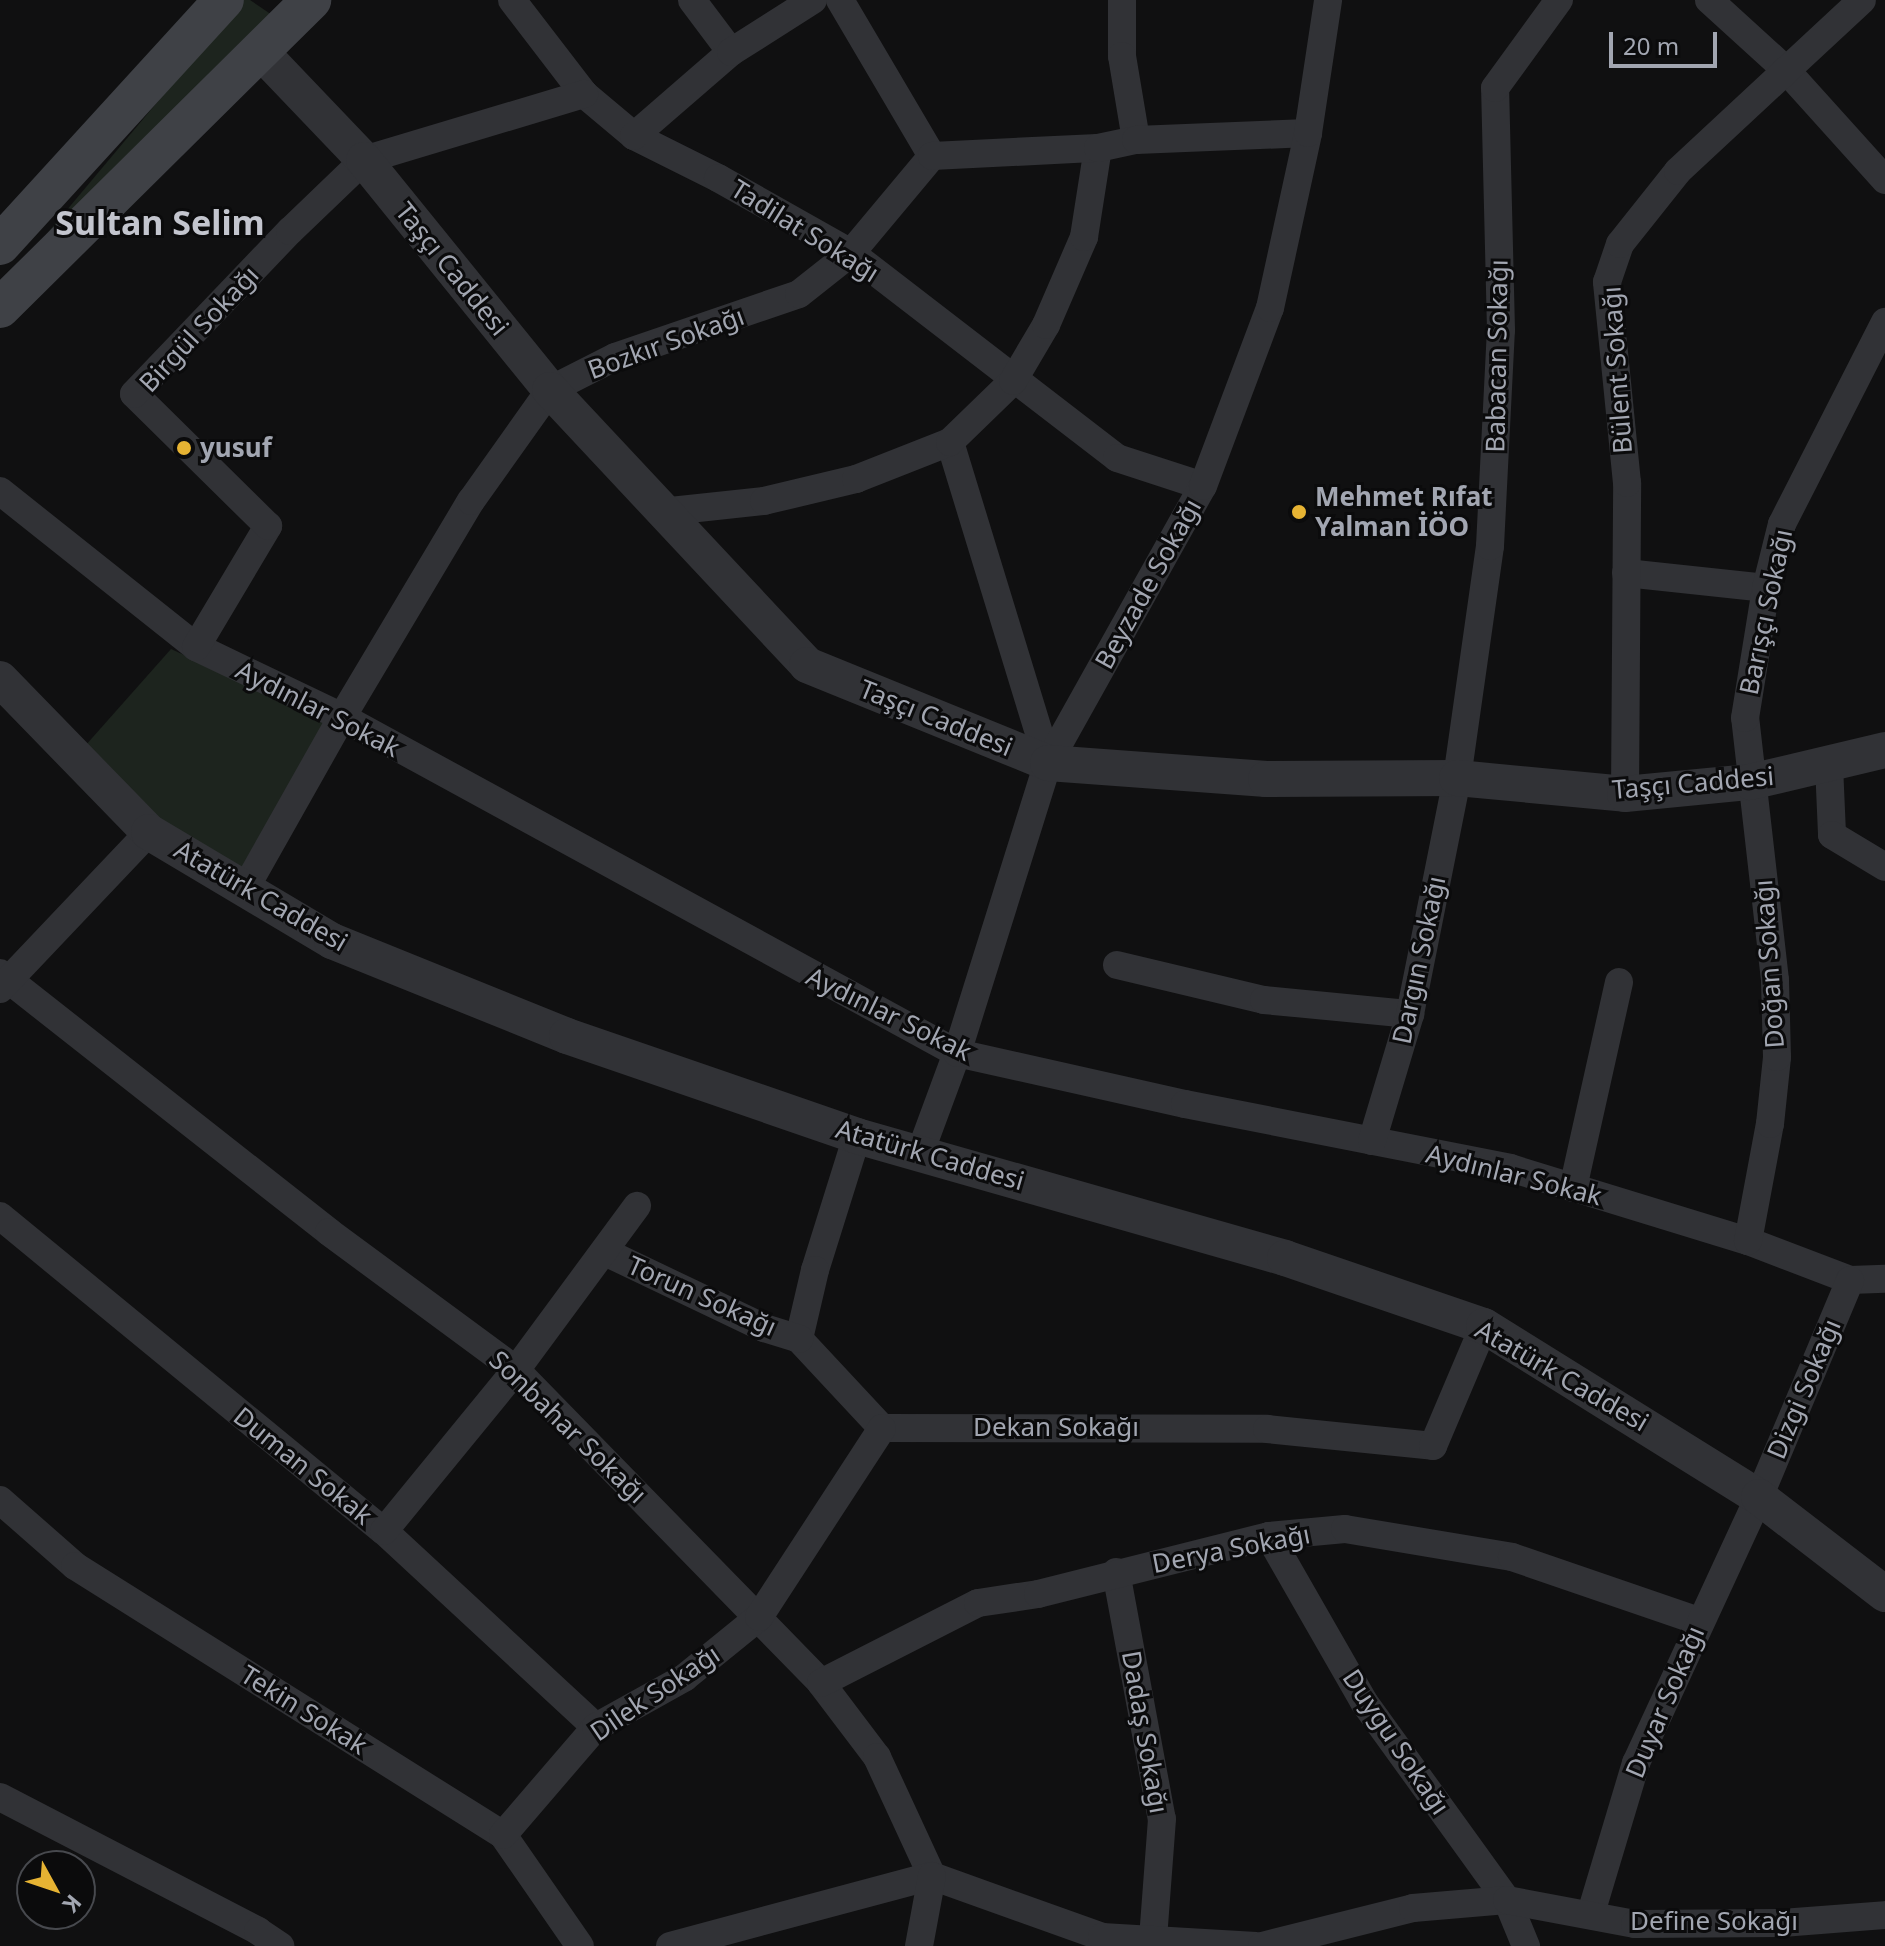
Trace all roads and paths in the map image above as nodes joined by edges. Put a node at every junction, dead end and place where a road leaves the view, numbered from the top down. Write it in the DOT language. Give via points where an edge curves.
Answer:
graph roads {
  1 [pos="224,0"];
  2 [pos="512,0"];
  3 [pos="692,0"];
  4 [pos="813,0"];
  5 [pos="840,0"];
  6 [pos="1122,0"];
  7 [pos="1328,0"];
  8 [pos="1559,0"];
  9 [pos="1709,0"];
  10 [pos="1862,0"];
  11 [pos="292,4"];
  12 [pos="259,50"];
  13 [pos="731,52"];
  14 [pos="1786,70"];
  15 [pos="584,94"];
  16 [pos="1308,133"];
  17 [pos="634,136"];
  18 [pos="1136,140"];
  19 [pos="1098,148"];
  20 [pos="932,156"];
  21 [pos="364,160"];
  22 [pos="1885,180"];
  23 [pos="0,245"];
  24 [pos="851,253"];
  25 [pos="0,308"];
  26 [pos="1885,322"];
  27 [pos="1013,381"];
  28 [pos="550,390"];
  29 [pos="950,442"];
  30 [pos="1203,486"];
  31 [pos="0,491"];
  32 [pos="661,512"];
  33 [pos="1626,573"];
  34 [pos="1766,588"];
  35 [pos="196,647"];
  36 [pos="0,679"];
  37 [pos="342,717"];
  38 [pos="1885,750"];
  39 [pos="1048,763"];
  40 [pos="1829,765"];
  41 [pos="1457,778"];
  42 [pos="1750,782"];
  43 [pos="1625,794"];
  44 [pos="149,832"];
  45 [pos="1885,867"];
  46 [pos="245,889"];
  47 [pos="1117,965"];
  48 [pos="3,981"];
  49 [pos="1619,982"];
  50 [pos="1410,1014"];
  51 [pos="957,1053"];
  52 [pos="857,1136"];
  53 [pos="1372,1141"];
  54 [pos="920,1153"];
  55 [pos="1573,1188"];
  56 [pos="637,1206"];
  57 [pos="0,1216"];
  58 [pos="1748,1241"];
  59 [pos="605,1252"];
  60 [pos="1885,1279"];
  61 [pos="1850,1280"];
  62 [pos="1484,1326"];
  63 [pos="799,1339"];
  64 [pos="516,1370"];
  65 [pos="882,1428"];
  66 [pos="1759,1497"];
  67 [pos="0,1500"];
  68 [pos="384,1531"];
  69 [pos="1269,1536"];
  70 [pos="1116,1572"];
  71 [pos="1885,1594"];
  72 [pos="759,1617"];
  73 [pos="1699,1621"];
  74 [pos="821,1683"];
  75 [pos="596,1727"];
  76 [pos="1,1800"];
  77 [pos="503,1835"];
  78 [pos="932,1876"];
  79 [pos="1507,1900"];
  80 [pos="1591,1913"];
  81 [pos="1885,1915"];
  82 [pos="1782,1935"];
  83 [pos="1153,1940"];
  84 [pos="263,1941"];
  85 [pos="580,1946"];
  86 [pos="670,1946"];
  87 [pos="919,1946"];
  88 [pos="1259,1946"];
  89 [pos="1526,1946"];
  1 -- 23 [label="main road"];
  2 -- 15 [label="street, Tadilat Sokağı"];
  3 -- 13 [label="street"];
  4 -- 13 [label="street"];
  5 -- 20 [label="street"];
  6 -- 18 [label="street" via="1122,56"];
  7 -- 16 [label="street, Beyzade Sokağı"];
  8 -- 41 [label="street, Babacan Sokağı" via="1495,88 1501,330 1490,546"];
  9 -- 14 [label="street"];
  10 -- 14 [label="street, Bülent Sokağı"];
  11 -- 12 [label="main road"];
  12 -- 21 [label="street, Taşçı Caddesi"];
  12 -- 25 [label="main road"];
  13 -- 17 [label="street"];
  14 -- 22 [label="street"];
  14 -- 33 [label="street, Bülent Sokağı" via="1678,171 1620,244 1607,282 1627,483"];
  15 -- 17 [label="street, Tadilat Sokağı"];
  15 -- 21 [label="street, Birgül Sokağı"];
  16 -- 18 [label="street"];
  16 -- 30 [label="street, Beyzade Sokağı" via="1270,308"];
  17 -- 24 [label="street, Tadilat Sokağı"];
  18 -- 19 [label="street"];
  19 -- 20 [label="street"];
  19 -- 27 [label="street" via="1084,237 1046,325"];
  20 -- 24 [label="street, Bozkır Sokağı"];
  21 -- 28 [label="street, Taşçı Caddesi"];
  21 -- 35 [label="street, Birgül Sokağı" via="134,394 268,526"];
  24 -- 27 [label="street, Tadilat Sokağı"];
  24 -- 28 [label="street, Bozkır Sokağı" via="799,294 615,357"];
  26 -- 34 [label="street, Barışçı Sokağı" via="1782,524"];
  27 -- 29 [label="street"];
  27 -- 30 [label="street, Tadilat Sokağı" via="1117,458"];
  28 -- 32 [label="street, Taşçı Caddesi"];
  28 -- 37 [label="street, Bozkır Sokağı" via="471,501"];
  29 -- 32 [label="street" via="841,483 764,501"];
  29 -- 39 [label="street"];
  30 -- 39 [label="street, Beyzade Sokağı"];
  31 -- 35 [label="street, Aydınlar Sokak"];
  32 -- 39 [label="street, Taşçı Caddesi" via="807,665"];
  33 -- 34 [label="street"];
  33 -- 43 [label="street, Bülent Sokağı"];
  34 -- 42 [label="street, Barışçı Sokağı" via="1745,718"];
  35 -- 37 [label="street, Aydınlar Sokak"];
  36 -- 44 [label="street, Atatürk Caddesi"];
  37 -- 46 [label="street, Bozkır Sokağı"];
  37 -- 51 [label="street, Aydınlar Sokak"];
  38 -- 40 [label="street, Taşçı Caddesi"];
  39 -- 41 [label="street, Taşçı Caddesi" via="1266,779"];
  39 -- 51 [label="street, Beyzade Sokağı"];
  40 -- 42 [label="street, Taşçı Caddesi"];
  40 -- 45 [label="street" via="1832,835"];
  41 -- 43 [label="street, Taşçı Caddesi"];
  41 -- 50 [label="street, Dargın Sokağı"];
  42 -- 43 [label="street, Taşçı Caddesi"];
  42 -- 58 [label="street, Doğan Sokağı" via="1775,980 1777,1057"];
  44 -- 46 [label="street, Atatürk Caddesi"];
  44 -- 48 [label="street"];
  46 -- 52 [label="street, Atatürk Caddesi" via="332,941 482,1002"];
  47 -- 50 [label="street" via="1264,1000"];
  48 -- 64 [label="street, Sonbahar Sokağı"];
  49 -- 55 [label="street"];
  50 -- 53 [label="street, Dargın Sokağı"];
  51 -- 53 [label="street, Aydınlar Sokak"];
  51 -- 54 [label="street, Beyzade Sokağı"];
  52 -- 54 [label="street, Atatürk Caddesi"];
  52 -- 63 [label="street"];
  53 -- 55 [label="street, Aydınlar Sokak" via="1510,1168"];
  54 -- 62 [label="street, Atatürk Caddesi" via="1285,1258"];
  55 -- 58 [label="street, Aydınlar Sokak"];
  56 -- 59 [label="street, Torun Sokağı"];
  57 -- 68 [label="street, Duman Sokak"];
  58 -- 61 [label="street, Aydınlar Sokak"];
  59 -- 63 [label="street, Torun Sokağı" via="764,1328"];
  59 -- 64 [label="street, Torun Sokağı"];
  60 -- 61 [label="street, Aydınlar Sokak"];
  61 -- 66 [label="street, Dizgi Sokağı"];
  62 -- 65 [label="street, Dekan Sokağı" via="1433,1446 1267,1429"];
  62 -- 66 [label="street, Atatürk Caddesi"];
  63 -- 65 [label="street"];
  64 -- 68 [label="street, Torun Sokağı"];
  64 -- 72 [label="street, Sonbahar Sokağı"];
  65 -- 72 [label="street, Dilek Sokağı"];
  66 -- 71 [label="street, Atatürk Caddesi"];
  66 -- 73 [label="street, Duyar Sokağı"];
  67 -- 77 [label="street, Tekin Sokak" via="75,1566"];
  68 -- 75 [label="street, Duman Sokak"];
  69 -- 70 [label="street, Derya Sokağı"];
  69 -- 73 [label="street, Derya Sokağı" via="1345,1529 1512,1557"];
  69 -- 79 [label="street, Duygu Sokağı" via="1364,1702"];
  70 -- 74 [label="street, Derya Sokağı" via="1038,1594 978,1603"];
  70 -- 83 [label="street, Dadaş Sokağı" via="1162,1819"];
  72 -- 74 [label="street, Sonbahar Sokağı"];
  72 -- 75 [label="street, Dilek Sokağı" via="684,1678"];
  73 -- 80 [label="street, Duyar Sokağı" via="1636,1763"];
  74 -- 78 [label="street, Sonbahar Sokağı" via="877,1757"];
  75 -- 77 [label="street, Dilek Sokağı"];
  76 -- 84 [label="street"];
  77 -- 85 [label="street, Tekin Sokak"];
  78 -- 83 [label="street, Define Sokağı" via="1102,1937"];
  78 -- 86 [label="street"];
  78 -- 87 [label="street"];
  79 -- 80 [label="street, Define Sokağı"];
  79 -- 88 [label="street, Define Sokağı" via="1413,1908"];
  79 -- 89 [label="street, Duygu Sokağı"];
  80 -- 82 [label="street, Define Sokağı" via="1635,1924"];
  81 -- 82 [label="street, Define Sokağı"];
  83 -- 88 [label="street, Define Sokağı"];
}
